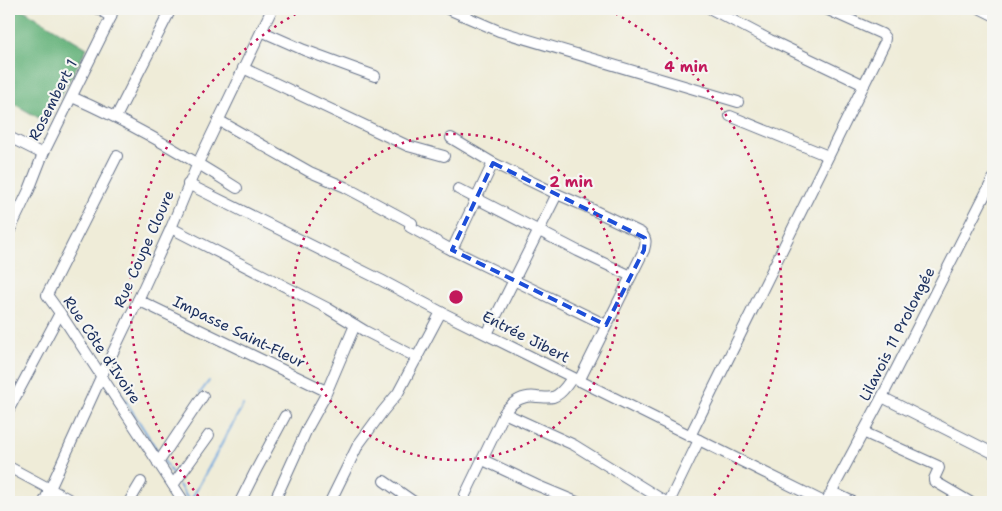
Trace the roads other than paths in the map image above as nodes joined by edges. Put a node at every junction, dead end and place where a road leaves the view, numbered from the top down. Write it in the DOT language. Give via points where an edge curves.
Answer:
graph roads {
  1 [pos="99,9"];
  2 [pos="171,9"];
  3 [pos="272,9"];
  4 [pos="448,9"];
  5 [pos="711,9"];
  6 [pos="826,9"];
  7 [pos="981,9"];
  8 [pos="112,13"];
  9 [pos="993,15"];
  10 [pos="261,31"];
  11 [pos="243,68"];
  12 [pos="376,76"];
  13 [pos="864,85"];
  14 [pos="72,97"];
  15 [pos="738,102"];
  16 [pos="730,116"];
  17 [pos="116,117"];
  18 [pos="218,120"];
  19 [pos="9,137"];
  20 [pos="450,138"];
  21 [pos="43,154"];
  22 [pos="117,156"];
  23 [pos="444,156"];
  24 [pos="828,156"];
  25 [pos="198,163"];
  26 [pos="493,163"];
  27 [pos="993,179"];
  28 [pos="188,184"];
  29 [pos="237,188"];
  30 [pos="458,189"];
  31 [pos="557,194"];
  32 [pos="477,198"];
  33 [pos="171,228"];
  34 [pos="538,231"];
  35 [pos="9,232"];
  36 [pos="452,250"];
  37 [pos="631,276"];
  38 [pos="514,280"];
  39 [pos="138,300"];
  40 [pos="441,312"];
  41 [pos="60,313"];
  42 [pos="355,325"];
  43 [pos="606,325"];
  44 [pos="487,334"];
  45 [pos="418,358"];
  46 [pos="102,375"];
  47 [pos="576,379"];
  48 [pos="326,391"];
  49 [pos="203,396"];
  50 [pos="882,397"];
  51 [pos="9,409"];
  52 [pos="504,414"];
  53 [pos="285,416"];
  54 [pos="863,432"];
  55 [pos="209,435"];
  56 [pos="695,438"];
  57 [pos="993,453"];
  58 [pos="483,460"];
  59 [pos="158,463"];
  60 [pos="9,467"];
  61 [pos="384,481"];
  62 [pos="141,482"];
  63 [pos="173,485"];
  64 [pos="50,489"];
  65 [pos="832,492"];
  66 [pos="44,502"];
  67 [pos="74,502"];
  68 [pos="129,502"];
  69 [pos="184,502"];
  70 [pos="240,502"];
  71 [pos="274,502"];
  72 [pos="330,502"];
  73 [pos="414,502"];
  74 [pos="464,502"];
  75 [pos="577,502"];
  76 [pos="668,502"];
  77 [pos="825,502"];
  78 [pos="853,502"];
  79 [pos="970,502"];
  1 -- 8 [label="street"];
  2 -- 17 [label="street"];
  3 -- 10 [label="street, Rue Coupe Cloure"];
  4 -- 15 [label="street" via="499,31"];
  5 -- 13 [label="street"];
  6 -- 13 [label="street" via="885,38"];
  7 -- 9 [label="street"];
  8 -- 14 [label="street, Rosembert 1"];
  10 -- 11 [label="street, Rue Coupe Cloure"];
  10 -- 12 [label="street"];
  11 -- 18 [label="street, Rue Coupe Cloure"];
  11 -- 23 [label="street" via="408,146"];
  13 -- 24 [label="street"];
  14 -- 17 [label="street"];
  14 -- 21 [label="street, Rosembert 1"];
  16 -- 24 [label="street"];
  17 -- 25 [label="street"];
  18 -- 25 [label="street, Rue Coupe Cloure"];
  18 -- 36 [label="street"];
  19 -- 21 [label="street"];
  20 -- 26 [label="street"];
  21 -- 35 [label="street, Rosembert 1"];
  22 -- 41 [label="street, Rue Côte d'Ivoire" via="47,296"];
  24 -- 56 [label="street"];
  25 -- 28 [label="street, Rue Coupe Cloure"];
  25 -- 29 [label="street"];
  26 -- 31 [label="street"];
  26 -- 32 [label="street"];
  27 -- 50 [label="street, Lilavois 11 Prolongée"];
  28 -- 33 [label="street, Rue Coupe Cloure"];
  28 -- 40 [label="street, Entrée Jibert"];
  30 -- 32 [label="street"];
  31 -- 34 [label="street"];
  31 -- 37 [label="street" via="641,233 646,243"];
  32 -- 34 [label="street"];
  32 -- 36 [label="street"];
  33 -- 39 [label="street, Rue Coupe Cloure"];
  33 -- 42 [label="street"];
  34 -- 37 [label="street"];
  34 -- 38 [label="street"];
  36 -- 38 [label="street"];
  37 -- 43 [label="street"];
  38 -- 43 [label="street"];
  38 -- 44 [label="street"];
  39 -- 46 [label="street, Rue Coupe Cloure"];
  39 -- 48 [label="street, Impasse Saint-Fleur"];
  40 -- 44 [label="street, Entrée Jibert"];
  40 -- 45 [label="street"];
  41 -- 46 [label="street, Rue Côte d'Ivoire"];
  41 -- 51 [label="street"];
  42 -- 45 [label="street"];
  42 -- 48 [label="street"];
  43 -- 47 [label="street"];
  44 -- 47 [label="street, Entrée Jibert"];
  45 -- 72 [label="street" via="398,393 358,445"];
  46 -- 59 [label="street, Rue Côte d'Ivoire"];
  46 -- 64 [label="street, Rue Coupe Cloure"];
  47 -- 52 [label="street" via="552,397 534,396 513,402"];
  47 -- 56 [label="street, Entrée Jibert"];
  48 -- 71 [label="street"];
  49 -- 59 [label="street"];
  50 -- 54 [label="street, Lilavois 11 Prolongée"];
  50 -- 57 [label="street"];
  52 -- 58 [label="street"];
  52 -- 76 [label="street" via="574,445"];
  53 -- 70 [label="street"];
  54 -- 65 [label="street, Lilavois 11 Prolongée"];
  54 -- 79 [label="street" via="938,466 934,481"];
  55 -- 63 [label="street"];
  56 -- 76 [label="street"];
  56 -- 77 [label="street, Entrée Jibert"];
  58 -- 74 [label="street"];
  58 -- 75 [label="street"];
  59 -- 63 [label="street, Rue Côte d'Ivoire"];
  60 -- 64 [label="street"];
  61 -- 73 [label="street"];
  62 -- 68 [label="street"];
  63 -- 69 [label="street, Rue Côte d'Ivoire"];
  64 -- 66 [label="street, Rue Coupe Cloure"];
  64 -- 67 [label="street"];
  65 -- 77 [label="street, Lilavois 11 Prolongée"];
  65 -- 78 [label="street"];
}
